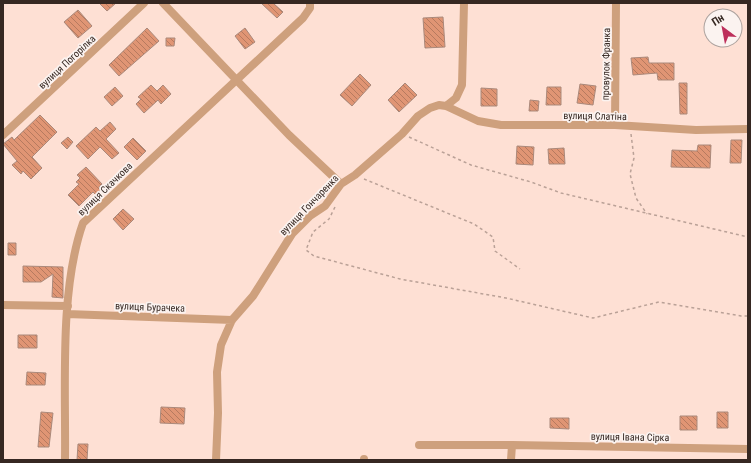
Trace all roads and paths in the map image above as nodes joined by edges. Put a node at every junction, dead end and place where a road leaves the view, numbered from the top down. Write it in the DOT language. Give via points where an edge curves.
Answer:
graph roads {
  1 [pos="144,3"];
  2 [pos="163,3"];
  3 [pos="310,3"];
  4 [pos="464,3"];
  5 [pos="616,3"];
  6 [pos="237,79"];
  7 [pos="446,106"];
  8 [pos="615,125"];
  9 [pos="626,126"];
  10 [pos="748,129"];
  11 [pos="402,134"];
  12 [pos="3,135"];
  13 [pos="355,175"];
  14 [pos="339,187"];
  15 [pos="647,214"];
  16 [pos="748,237"];
  17 [pos="520,269"];
  18 [pos="3,305"];
  19 [pos="68,310"];
  20 [pos="748,316"];
  21 [pos="232,320"];
  22 [pos="419,445"];
  23 [pos="512,445"];
  24 [pos="748,449"];
  25 [pos="65,460"];
  26 [pos="216,460"];
  27 [pos="511,460"];
  1 -- 12 [label="street, вулиця Погорілка"];
  2 -- 6 [label="street"];
  3 -- 6 [label="street, вулиця Скачкова" via="310,8 303,18"];
  4 -- 7 [label="street" via="462,85 456,98"];
  5 -- 8 [label="street, провулок Франка"];
  6 -- 14 [label="street"];
  6 -- 19 [label="street, вулиця Скачкова" via="83,223 75,250"];
  7 -- 8 [label="street, вулиця Слатіна" via="489,124"];
  7 -- 11 [label="street, вулиця Гончаренка" via="430,108 418,116"];
  8 -- 9 [label="street, вулиця Слатіна"];
  9 -- 10 [label="street, вулиця Слатіна" via="696,130"];
  9 -- 15 [label="path" via="632,135 634,158 630,174 636,198"];
  11 -- 13 [label="street, вулиця Гончаренка"];
  11 -- 15 [label="path" via="471,165 531,182 561,194"];
  13 -- 14 [label="street, вулиця Гончаренка"];
  13 -- 17 [label="path" via="474,224 493,237 495,250"];
  14 -- 20 [label="path" via="338,202 329,219 313,232 306,250 314,256 400,279 506,298 593,318 659,302"];
  14 -- 21 [label="street, вулиця Гончаренка" via="325,206 310,216 292,234 253,296"];
  15 -- 16 [label="path"];
  18 -- 19 [label="street, вулиця Бурачека"];
  19 -- 21 [label="street, вулиця Бурачека"];
  19 -- 25 [label="street, вулиця Скачкова"];
  21 -- 26 [label="street, вулиця Гончаренка" via="220,345 217,372"];
  22 -- 23 [label="street, вулиця Івана Сірка"];
  23 -- 24 [label="street, вулиця Івана Сірка"];
  23 -- 27 [label="street"];
}
